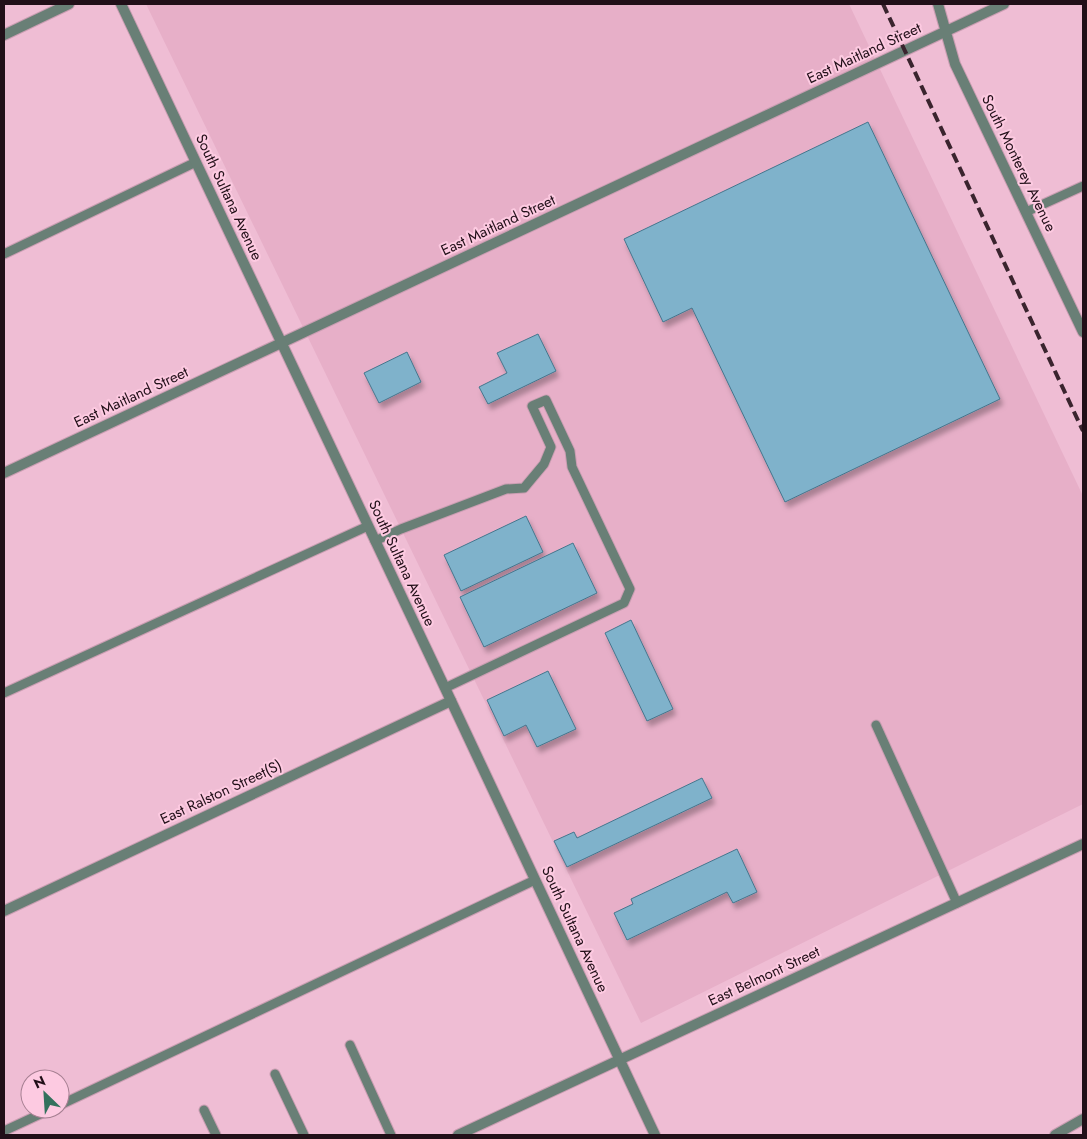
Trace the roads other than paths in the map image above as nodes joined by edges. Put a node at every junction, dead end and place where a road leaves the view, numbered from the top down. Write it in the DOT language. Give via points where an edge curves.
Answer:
graph roads {
  1 [pos="69,4"];
  2 [pos="121,4"];
  3 [pos="938,4"];
  4 [pos="1004,4"];
  5 [pos="946,31"];
  6 [pos="4,35"];
  7 [pos="196,162"];
  8 [pos="1083,186"];
  9 [pos="1026,212"];
  10 [pos="4,254"];
  11 [pos="1083,332"];
  12 [pos="281,344"];
  13 [pos="4,473"];
  14 [pos="368,526"];
  15 [pos="375,541"];
  16 [pos="445,688"];
  17 [pos="4,693"];
  18 [pos="451,700"];
  19 [pos="876,724"];
  20 [pos="1083,844"];
  21 [pos="535,880"];
  22 [pos="957,903"];
  23 [pos="4,911"];
  24 [pos="350,1045"];
  25 [pos="619,1060"];
  26 [pos="275,1074"];
  27 [pos="70,1099"];
  28 [pos="204,1110"];
  29 [pos="29,1119"];
  30 [pos="1083,1119"];
  31 [pos="4,1131"];
  32 [pos="216,1135"];
  33 [pos="304,1135"];
  34 [pos="391,1135"];
  35 [pos="458,1135"];
  36 [pos="655,1135"];
  37 [pos="1055,1135"];
  1 -- 6 [label="street"];
  2 -- 7 [label="street, South Sultana Avenue"];
  3 -- 5 [label="street, South Monterey Avenue"];
  4 -- 5 [label="street, East Maitland Street"];
  5 -- 9 [label="street, South Monterey Avenue" via="955,64"];
  5 -- 12 [label="street, East Maitland Street"];
  7 -- 10 [label="lane"];
  7 -- 12 [label="street, South Sultana Avenue"];
  8 -- 9 [label="lane"];
  9 -- 11 [label="street, South Monterey Avenue"];
  12 -- 13 [label="street, East Maitland Street"];
  12 -- 14 [label="street, South Sultana Avenue"];
  14 -- 15 [label="street, South Sultana Avenue"];
  14 -- 17 [label="lane"];
  15 -- 16 [label="street, South Sultana Avenue"];
  15 -- 16 [label="lane" via="506,489 524,488 544,464 551,447 532,406 546,400 570,451 572,467 630,589 624,603"];
  16 -- 18 [label="street, South Sultana Avenue"];
  18 -- 21 [label="street, South Sultana Avenue"];
  18 -- 23 [label="street, East Ralston Street(S)"];
  19 -- 22 [label="lane"];
  20 -- 22 [label="street, East Belmont Street"];
  21 -- 25 [label="street, South Sultana Avenue"];
  21 -- 27 [label="lane"];
  22 -- 25 [label="street, East Belmont Street"];
  24 -- 34 [label="lane"];
  25 -- 35 [label="street, East Belmont Street"];
  25 -- 36 [label="street, South Sultana Avenue"];
  26 -- 33 [label="lane"];
  28 -- 32 [label="lane"];
  29 -- 31 [label="lane"];
  30 -- 37 [label="street"];
}
